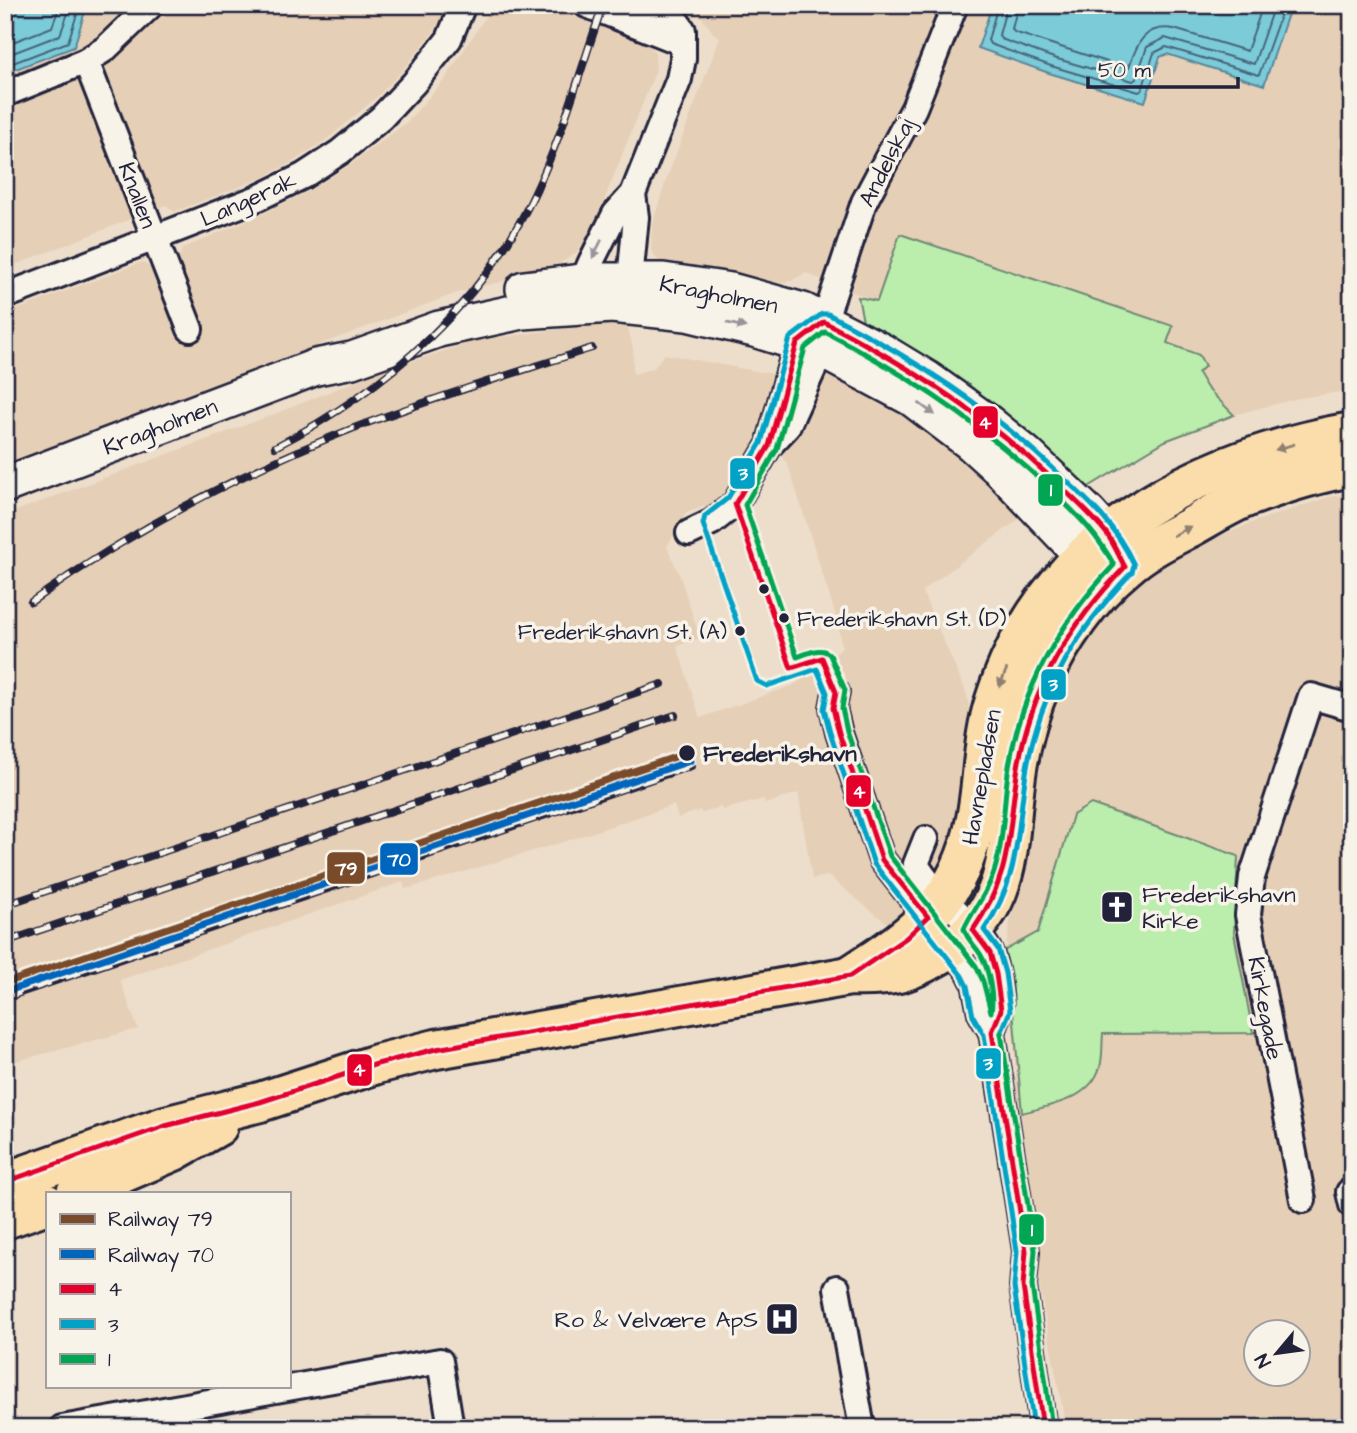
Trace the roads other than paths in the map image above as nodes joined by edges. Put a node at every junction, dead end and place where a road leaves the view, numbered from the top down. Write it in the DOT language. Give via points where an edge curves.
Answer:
graph roads {
  1 [pos="151,5"];
  2 [pos="463,5"];
  3 [pos="482,5"];
  4 [pos="587,5"];
  5 [pos="649,5"];
  6 [pos="955,5"];
  7 [pos="449,39"];
  8 [pos="683,43"];
  9 [pos="86,61"];
  10 [pos="5,94"];
  11 [pos="634,194"];
  12 [pos="155,239"];
  13 [pos="610,289"];
  14 [pos="5,296"];
  15 [pos="190,329"];
  16 [pos="814,338"];
  17 [pos="1352,432"];
  18 [pos="1352,467"];
  19 [pos="5,485"];
  20 [pos="689,533"];
  21 [pos="1107,559"];
  22 [pos="836,692"];
  23 [pos="1351,707"];
  24 [pos="926,839"];
  25 [pos="936,908"];
  26 [pos="962,939"];
  27 [pos="850,976"];
  28 [pos="260,1102"];
  29 [pos="5,1182"];
  30 [pos="78,1192"];
  31 [pos="1303,1200"];
  32 [pos="46,1204"];
  33 [pos="5,1219"];
  34 [pos="836,1288"];
  35 [pos="290,1383"];
  36 [pos="257,1388"];
  37 [pos="223,1393"];
  38 [pos="62,1428"];
  39 [pos="450,1428"];
  40 [pos="862,1428"];
  41 [pos="1043,1428"];
  1 -- 9 [label="street"];
  2 -- 7 [label="street, Langerak"];
  3 -- 7 [label="street, Langerak" via="468,26"];
  4 -- 8 [label="street"];
  5 -- 8 [label="street" via="675,19 683,30"];
  6 -- 16 [label="street, Andelskaj" via="914,108 864,202"];
  7 -- 12 [label="street, Langerak" via="381,118 341,152 258,198"];
  8 -- 11 [label="street" via="678,79"];
  9 -- 10 [label="street"];
  9 -- 12 [label="street, Knallen"];
  11 -- 13 [label="street" via="636,217"];
  11 -- 13 [label="street, one-way" via="615,214 588,269"];
  12 -- 14 [label="street, Langerak"];
  12 -- 15 [label="street, Knallen"];
  13 -- 16 [label="street, Kragholmen" via="663,281 731,291 803,311"];
  13 -- 19 [label="street, Kragholmen" via="514,291 461,303 346,349 316,367"];
  16 -- 20 [label="street, Andelskaj" via="769,446 735,504"];
  16 -- 21 [label="street, Kragholmen" via="912,398"];
  17 -- 21 [label="main road, Havnepladsen, one-way" via="1226,465 1146,506"];
  21 -- 18 [label="main road, Havnepladsen, one-way" via="1149,549 1244,499"];
  21 -- 25 [label="main road, Havnepladsen, one-way" via="1035,618 1017,647 987,727 976,819 966,857"];
  21 -- 26 [label="main road, Havnepladsen" via="1042,681 1017,769 1007,863 996,897"];
  22 -- 25 [label="street" via="833,708 839,733 882,860 889,871"];
  23 -- 31 [label="street, Kirkegade" via="1311,696 1252,877 1249,902"];
  24 -- 25 [label="street, Havnepladsen" via="916,864"];
  25 -- 26 [label="street"];
  25 -- 27 [label="main road" via="906,939"];
  26 -- 27 [label="main road" via="901,973"];
  26 -- 41 [label="street" via="981,1013 992,1032 1026,1251 1023,1286"];
  27 -- 28 [label="main road" via="436,1049 377,1063"];
  28 -- 29 [label="main road" via="165,1126"];
  28 -- 30 [label="main road" via="174,1151"];
  32 -- 33 [label="main road"];
  34 -- 40 [label="street"];
  35 -- 39 [label="street" via="440,1361"];
  36 -- 37 [label="street"];
  37 -- 38 [label="street"];
}
